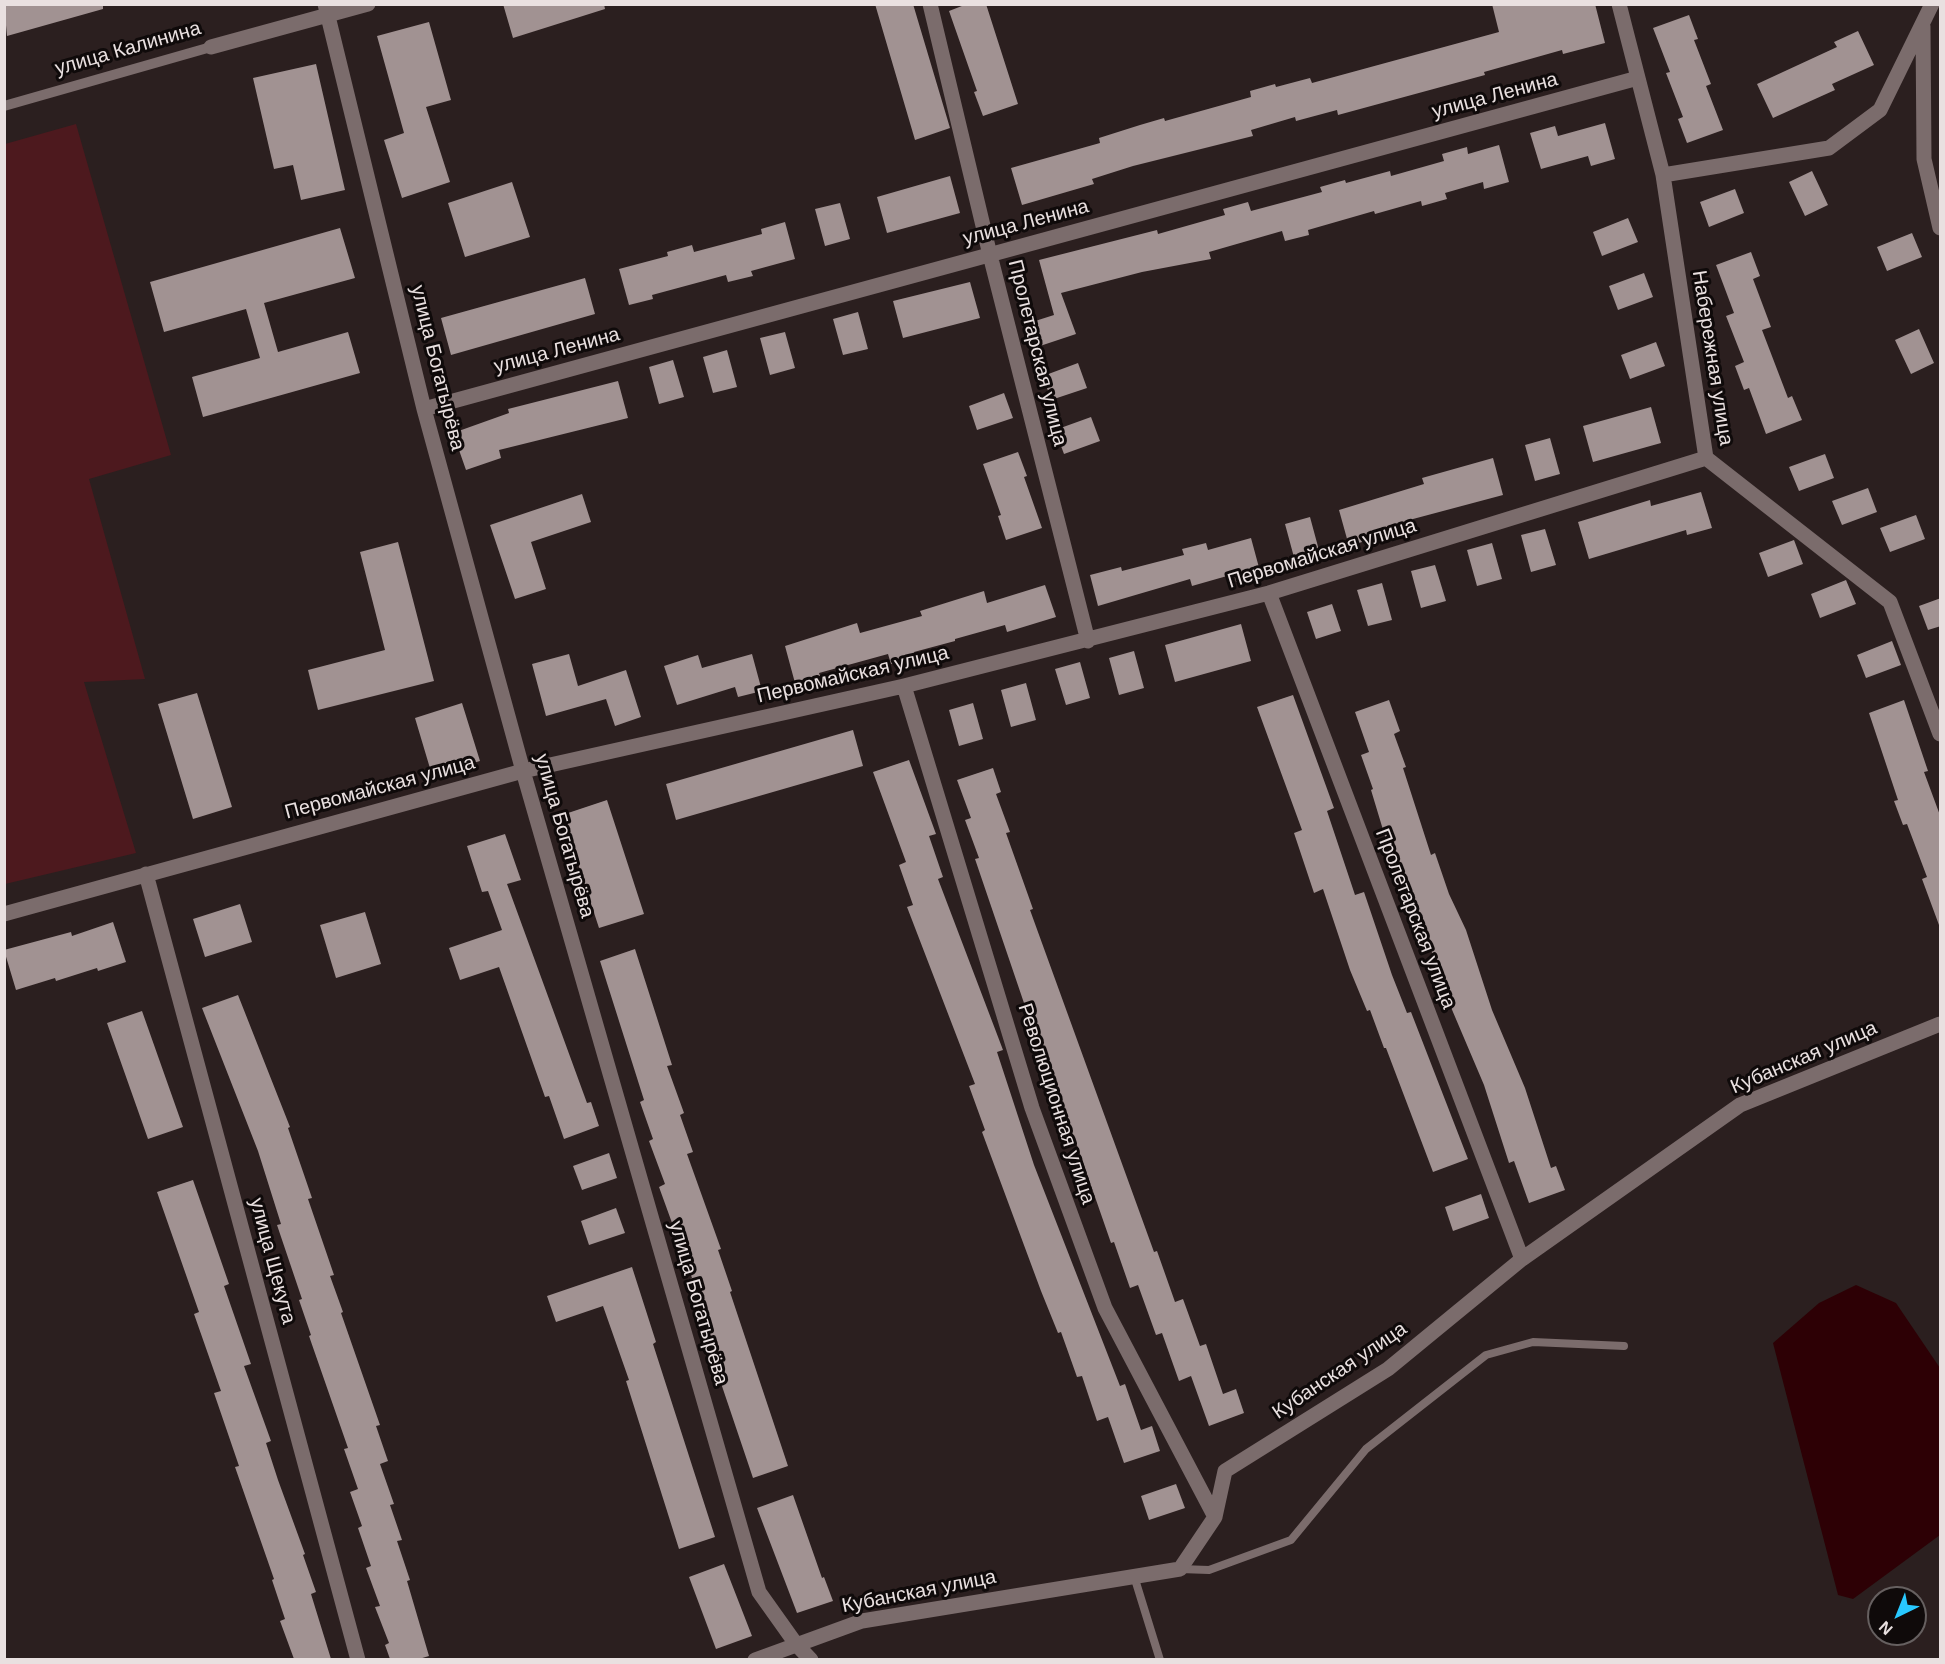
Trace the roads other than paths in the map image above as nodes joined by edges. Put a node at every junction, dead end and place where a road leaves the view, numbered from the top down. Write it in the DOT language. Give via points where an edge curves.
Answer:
graph roads {
  1 [pos="368,4"];
  2 [pos="930,4"];
  3 [pos="1619,4"];
  4 [pos="1932,4"];
  5 [pos="327,10"];
  6 [pos="1923,21"];
  7 [pos="211,47"];
  8 [pos="1638,78"];
  9 [pos="4,106"];
  10 [pos="1663,175"];
  11 [pos="1941,228"];
  12 [pos="990,255"];
  13 [pos="424,409"];
  14 [pos="1707,458"];
  15 [pos="1269,593"];
  16 [pos="1088,641"];
  17 [pos="904,686"];
  18 [pos="1941,734"];
  19 [pos="523,771"];
  20 [pos="146,873"];
  21 [pos="4,915"];
  22 [pos="1941,1024"];
  23 [pos="1522,1259"];
  24 [pos="1624,1346"];
  25 [pos="1215,1517"];
  26 [pos="1180,1569"];
  27 [pos="1134,1576"];
  28 [pos="795,1644"];
  29 [pos="358,1659"];
  30 [pos="755,1659"];
  31 [pos="811,1659"];
  32 [pos="1160,1659"];
  1 -- 5 [label="street, улица Калинина"];
  2 -- 12 [label="street, Пролетарская улица"];
  3 -- 8 [label="street, Набережная улица"];
  4 -- 6 [label="street"];
  5 -- 7 [label="street, улица Калинина"];
  5 -- 13 [label="street, улица Богатырёва"];
  6 -- 10 [label="street" via="1880,110 1829,148"];
  6 -- 11 [label="street" via="1924,159"];
  7 -- 9 [label="street, улица Калинина"];
  8 -- 10 [label="street, Набережная улица"];
  8 -- 12 [label="street, улица Ленина"];
  10 -- 14 [label="street, Набережная улица"];
  12 -- 13 [label="street, улица Ленина"];
  12 -- 16 [label="street, Пролетарская улица"];
  13 -- 19 [label="street, улица Богатырёва"];
  14 -- 15 [label="street, Первомайская улица"];
  14 -- 18 [label="street, Набережная улица" via="1890,602"];
  15 -- 16 [label="street, Первомайская улица"];
  15 -- 23 [label="street, Пролетарская улица"];
  16 -- 17 [label="street, Первомайская улица"];
  17 -- 19 [label="street, Первомайская улица"];
  17 -- 25 [label="street, Революционная улица" via="1032,1108 1105,1308"];
  19 -- 20 [label="street, Первомайская улица"];
  19 -- 28 [label="street, улица Богатырёва" via="759,1592"];
  20 -- 21 [label="street, Первомайская улица"];
  20 -- 29 [label="street, улица Щекута"];
  22 -- 23 [label="street, Кубанская улица" via="1740,1105"];
  23 -- 25 [label="street, Кубанская улица" via="1388,1369 1225,1471"];
  24 -- 26 [label="lane" via="1533,1342 1486,1355 1366,1449 1291,1540 1209,1570"];
  25 -- 26 [label="street, Кубанская улица"];
  26 -- 27 [label="street, Кубанская улица"];
  27 -- 28 [label="street, Кубанская улица" via="862,1621"];
  27 -- 32 [label="lane"];
  28 -- 30 [label="street, Кубанская улица"];
  28 -- 31 [label="street, улица Богатырёва"];
}
